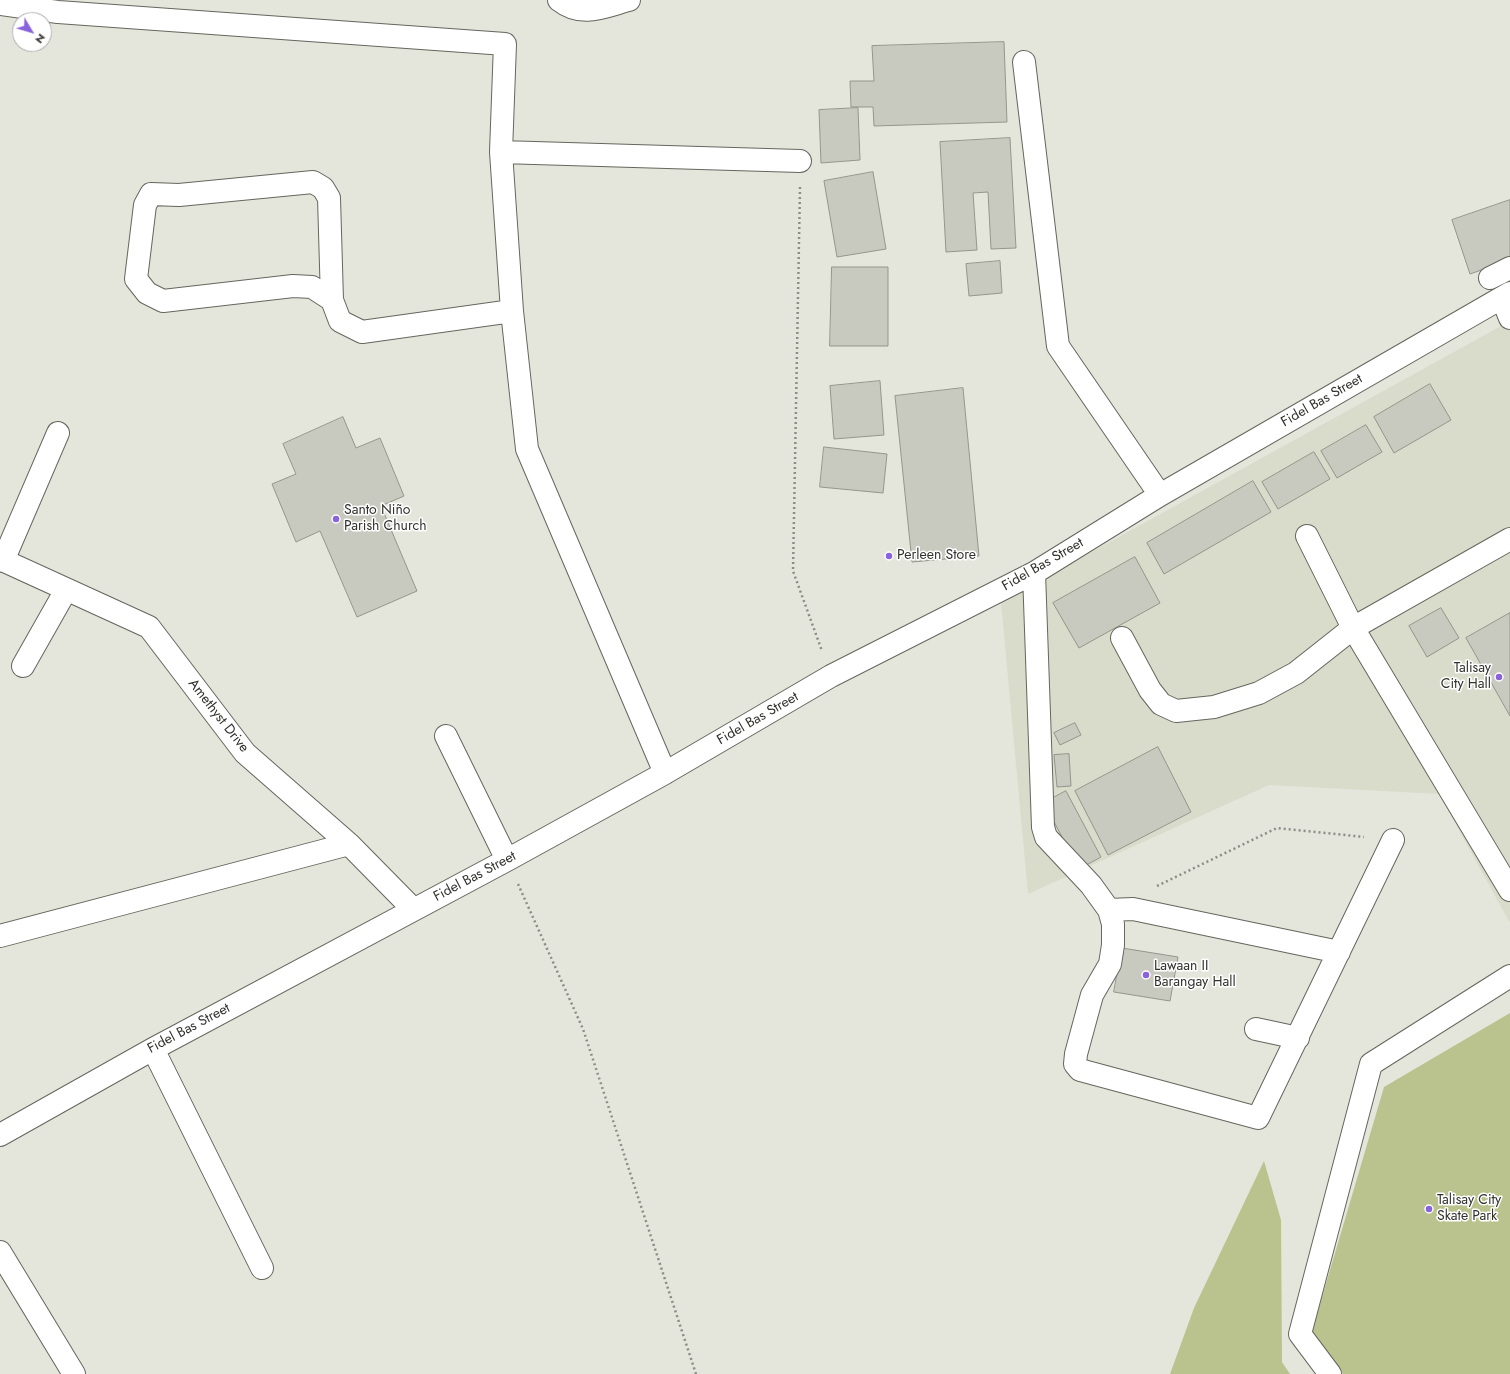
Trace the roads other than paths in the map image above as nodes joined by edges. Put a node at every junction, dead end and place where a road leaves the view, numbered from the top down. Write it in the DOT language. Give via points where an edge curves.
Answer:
graph roads {
  1 [pos="559,0"];
  2 [pos="629,0"];
  3 [pos="0,4"];
  4 [pos="1024,62"];
  5 [pos="502,152"];
  6 [pos="800,161"];
  7 [pos="1510,268"];
  8 [pos="1490,278"];
  9 [pos="1506,296"];
  10 [pos="332,300"];
  11 [pos="512,311"];
  12 [pos="1510,318"];
  13 [pos="58,433"];
  14 [pos="1160,495"];
  15 [pos="1307,536"];
  16 [pos="1510,539"];
  17 [pos="1,560"];
  18 [pos="1034,573"];
  19 [pos="66,590"];
  20 [pos="1353,628"];
  21 [pos="1122,638"];
  22 [pos="23,666"];
  23 [pos="446,736"];
  24 [pos="665,773"];
  25 [pos="1392,840"];
  26 [pos="349,844"];
  27 [pos="507,860"];
  28 [pos="1510,890"];
  29 [pos="413,909"];
  30 [pos="1109,910"];
  31 [pos="0,936"];
  32 [pos="1340,952"];
  33 [pos="1510,976"];
  34 [pos="1256,1029"];
  35 [pos="1298,1038"];
  36 [pos="153,1049"];
  37 [pos="0,1135"];
  38 [pos="0,1252"];
  39 [pos="262,1268"];
  40 [pos="74,1374"];
  41 [pos="1330,1374"];
  1 -- 2 [label="street" via="571,8 585,11"];
  3 -- 5 [label="street" via="58,12 505,44"];
  4 -- 14 [label="street" via="1058,346"];
  5 -- 6 [label="street"];
  5 -- 11 [label="street"];
  7 -- 8 [label="street"];
  9 -- 12 [label="street"];
  9 -- 14 [label="street, Fidel Bas Street"];
  10 -- 10 [label="street" via="312,286 163,301 147,293 136,279 144,205 151,194 179,195 313,182 323,188 329,198"];
  10 -- 11 [label="street" via="340,321 362,332"];
  11 -- 24 [label="street" via="527,449"];
  13 -- 17 [label="street"];
  14 -- 18 [label="street, Fidel Bas Street"];
  15 -- 20 [label="street"];
  16 -- 20 [label="street"];
  17 -- 19 [label="street, Amethyst Drive"];
  18 -- 24 [label="street, Fidel Bas Street" via="831,676"];
  18 -- 30 [label="street" via="1043,826 1046,837"];
  19 -- 22 [label="street"];
  19 -- 26 [label="street, Amethyst Drive" via="149,627 245,752"];
  20 -- 21 [label="street" via="1296,673 1259,693 1214,706 1176,711 1161,704 1150,690"];
  20 -- 28 [label="street"];
  23 -- 27 [label="street"];
  24 -- 27 [label="street, Fidel Bas Street"];
  25 -- 32 [label="street"];
  26 -- 29 [label="street, Amethyst Drive"];
  26 -- 31 [label="street"];
  27 -- 29 [label="street, Fidel Bas Street"];
  29 -- 36 [label="street, Fidel Bas Street"];
  30 -- 32 [label="street" via="1133,909"];
  30 -- 35 [label="street" via="1113,945 1110,964 1092,995 1076,1054 1075,1064 1080,1070 1258,1118"];
  32 -- 35 [label="street"];
  33 -- 41 [label="street" via="1371,1064 1300,1334"];
  34 -- 35 [label="street"];
  36 -- 37 [label="street, Fidel Bas Street"];
  36 -- 39 [label="street"];
  38 -- 40 [label="street"];
}
